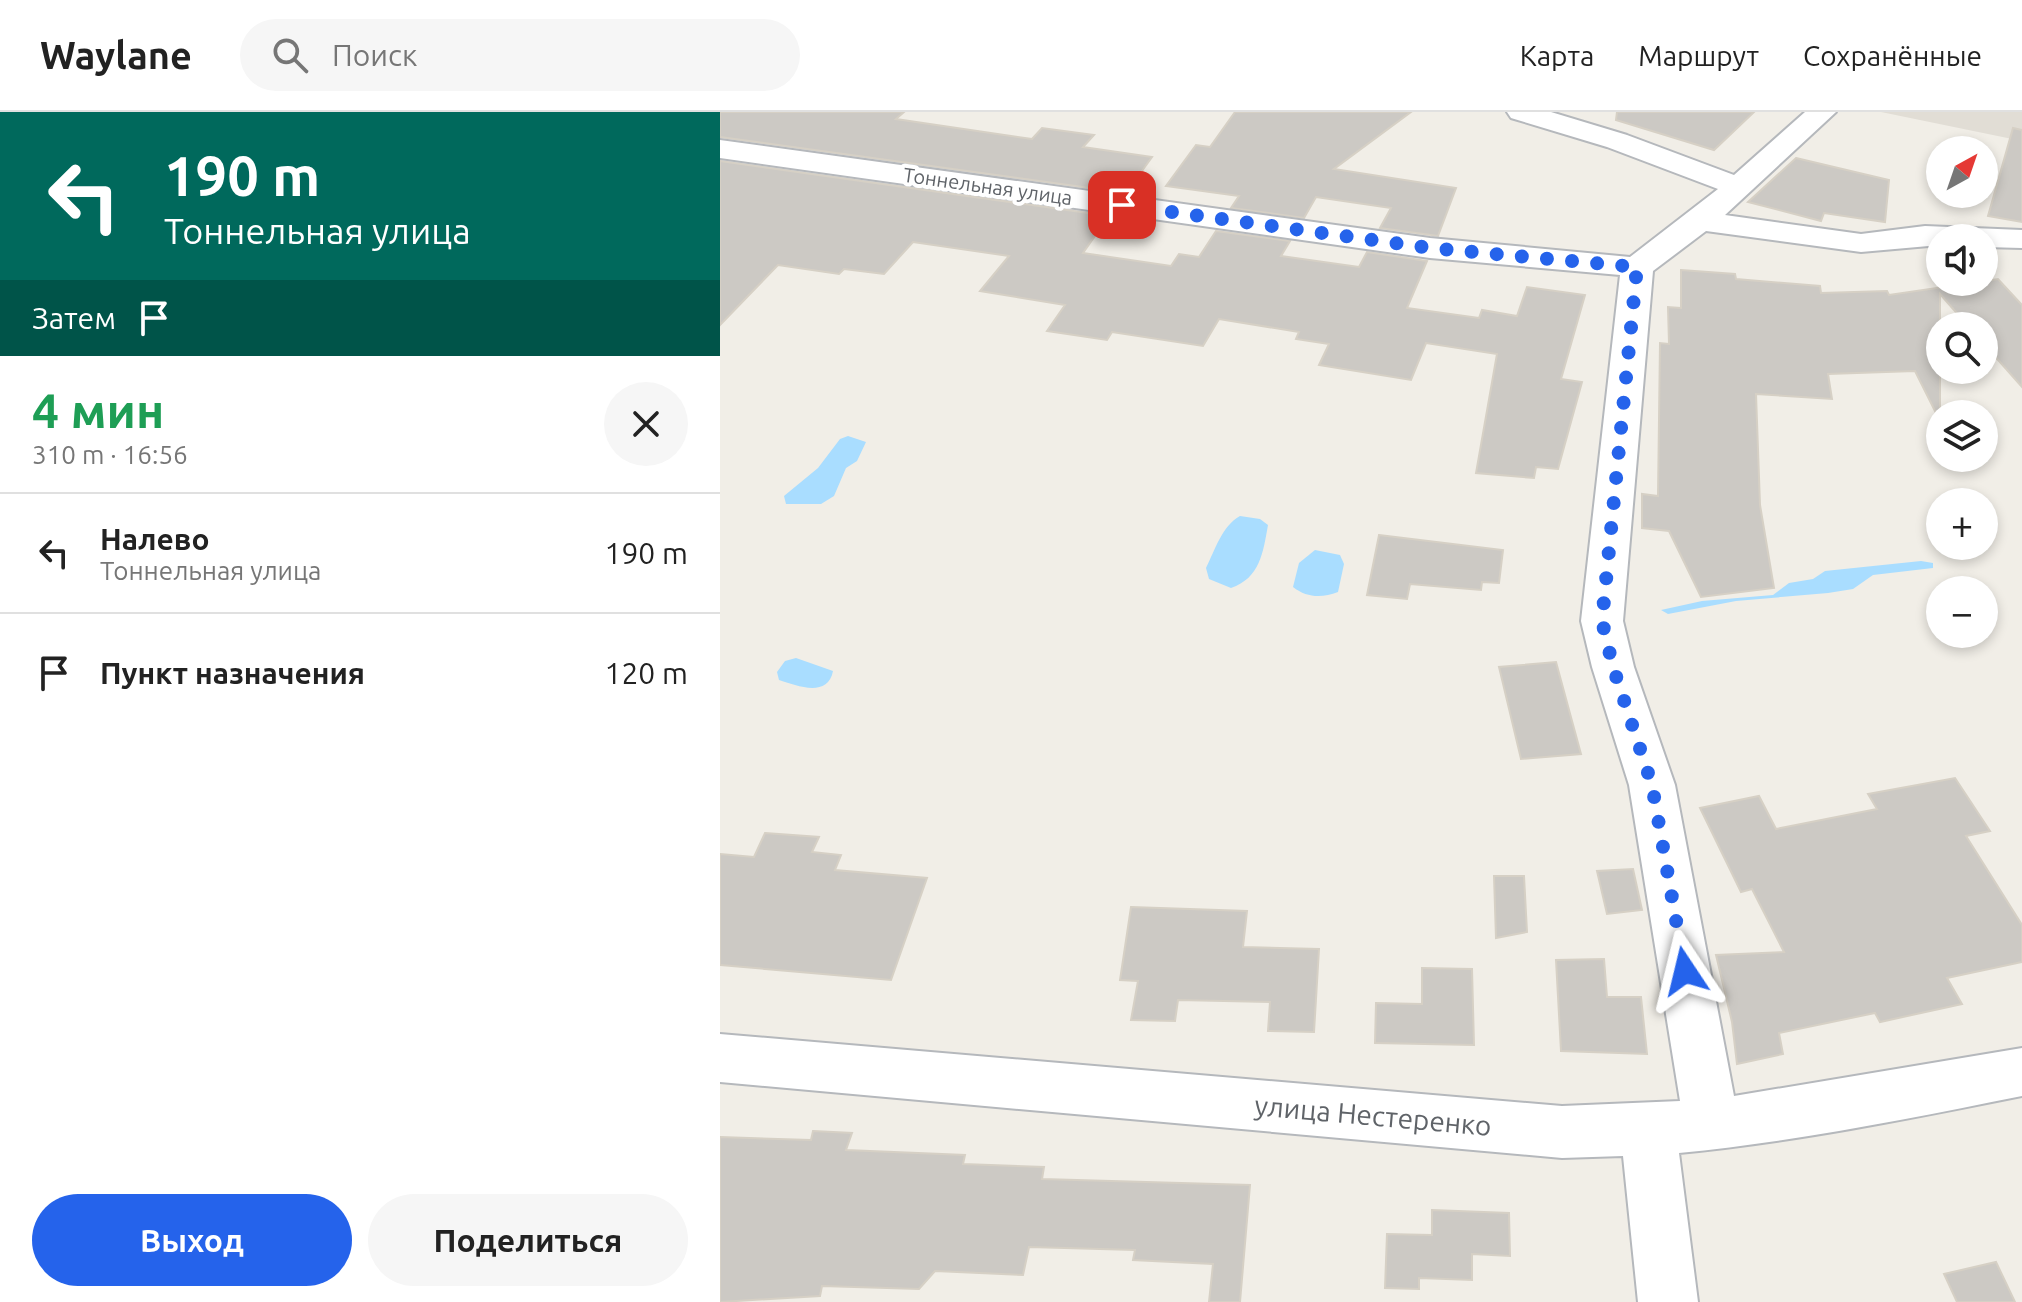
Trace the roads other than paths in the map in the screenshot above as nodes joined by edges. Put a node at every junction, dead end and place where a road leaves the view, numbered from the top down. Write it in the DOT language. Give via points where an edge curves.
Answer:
graph roads {
  1 [pos="1521,112"];
  2 [pos="1822,112"];
  3 [pos="720,149"];
  4 [pos="1737,186"];
  5 [pos="1700,221"];
  6 [pos="2022,239"];
  7 [pos="1637,267"];
  8 [pos="720,1058"];
  9 [pos="2022,1072"];
  10 [pos="1712,1126"];
  11 [pos="1648,1131"];
  12 [pos="1668,1302"];
  1 -- 4 [label="street"];
  2 -- 4 [label="street"];
  3 -- 7 [label="street, Тоннельная улица" via="1415,246"];
  4 -- 5 [label="street"];
  5 -- 6 [label="street" via="1861,243 1925,235"];
  5 -- 7 [label="street"];
  7 -- 10 [label="street" via="1602,621 1652,785"];
  8 -- 11 [label="street, улица Нестеренко" via="1562,1132"];
  9 -- 10 [label="street, улица Нестеренко"];
  10 -- 11 [label="street, улица Нестеренко"];
  11 -- 12 [label="street"];
}
